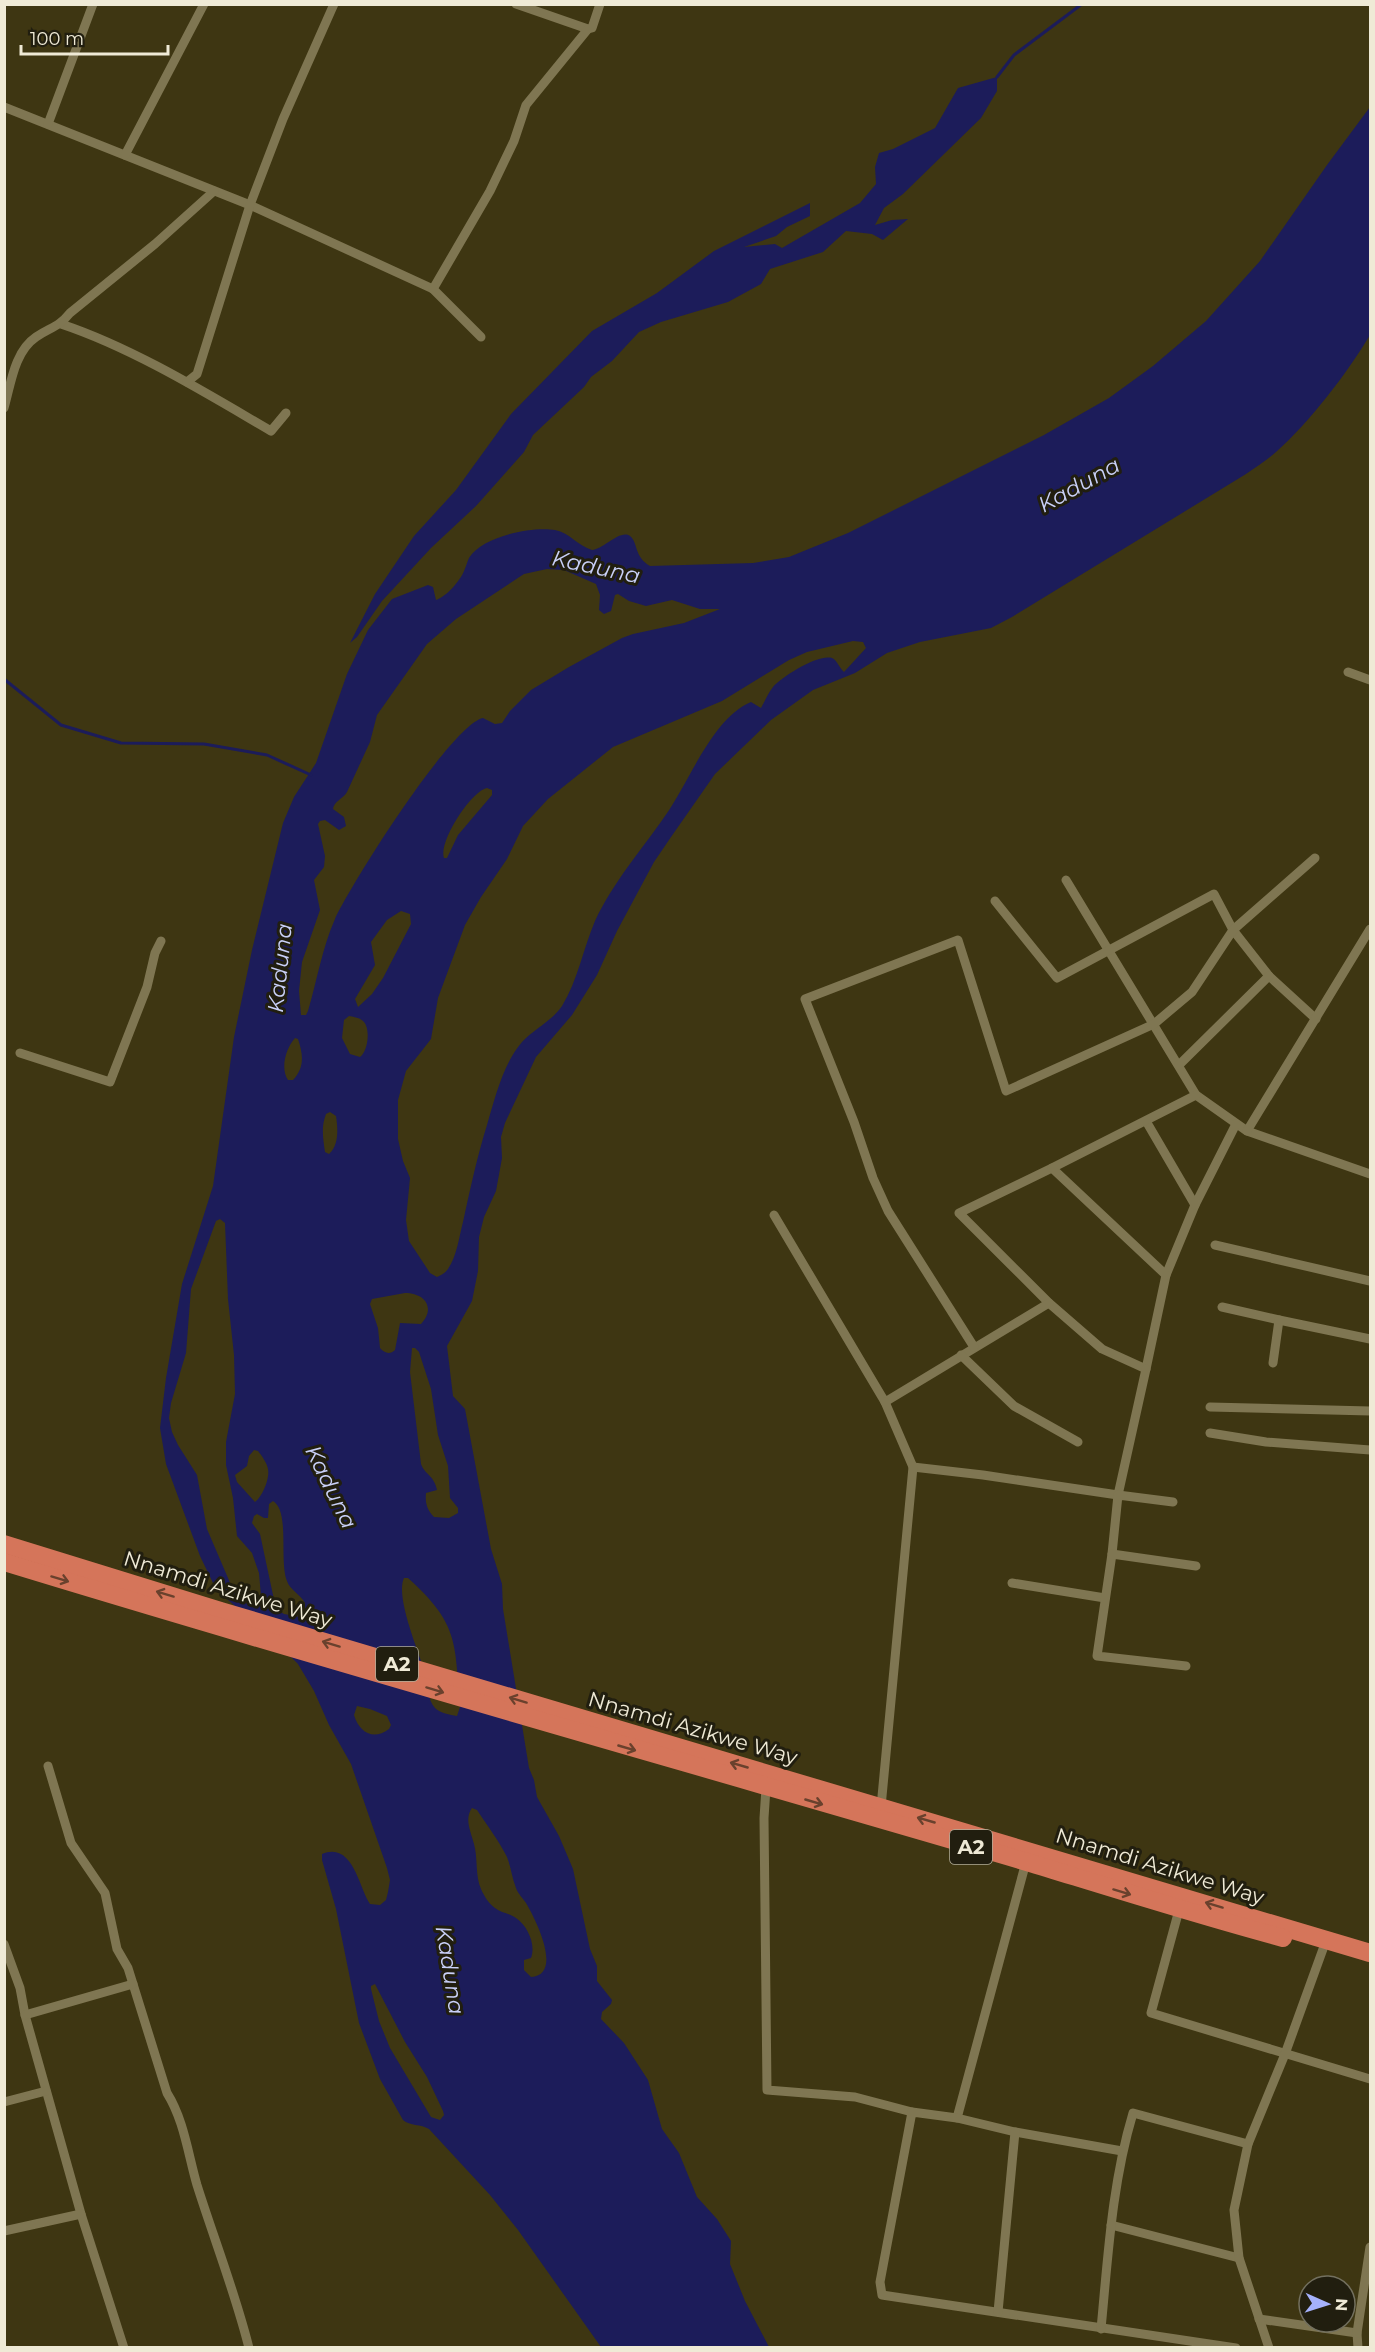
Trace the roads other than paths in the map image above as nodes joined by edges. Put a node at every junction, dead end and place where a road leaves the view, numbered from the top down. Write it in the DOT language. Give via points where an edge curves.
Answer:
graph roads {
  1 [pos="93,4"];
  2 [pos="204,4"];
  3 [pos="334,4"];
  4 [pos="516,4"];
  5 [pos="600,4"];
  6 [pos="588,29"];
  7 [pos="4,107"];
  8 [pos="48,124"];
  9 [pos="125,155"];
  10 [pos="214,191"];
  11 [pos="250,205"];
  12 [pos="433,289"];
  13 [pos="61,324"];
  14 [pos="481,337"];
  15 [pos="187,382"];
  16 [pos="4,408"];
  17 [pos="285,413"];
  18 [pos="1348,672"];
  19 [pos="1371,680"];
  20 [pos="1315,858"];
  21 [pos="1066,880"];
  22 [pos="996,901"];
  23 [pos="1371,929"];
  24 [pos="1233,930"];
  25 [pos="161,941"];
  26 [pos="1109,951"];
  27 [pos="1269,976"];
  28 [pos="1316,1019"];
  29 [pos="1154,1024"];
  30 [pos="20,1053"];
  31 [pos="1179,1065"];
  32 [pos="1196,1095"];
  33 [pos="1146,1121"];
  34 [pos="1236,1124"];
  35 [pos="1247,1131"];
  36 [pos="1052,1168"];
  37 [pos="1371,1174"];
  38 [pos="1196,1205"];
  39 [pos="774,1215"];
  40 [pos="1215,1245"];
  41 [pos="1166,1275"];
  42 [pos="1371,1281"];
  43 [pos="1049,1303"];
  44 [pos="1222,1307"];
  45 [pos="1279,1320"];
  46 [pos="1371,1340"];
  47 [pos="974,1347"];
  48 [pos="961,1355"];
  49 [pos="1273,1363"];
  50 [pos="1146,1369"];
  51 [pos="885,1402"];
  52 [pos="1210,1407"];
  53 [pos="1371,1411"];
  54 [pos="1210,1433"];
  55 [pos="1078,1442"];
  56 [pos="1371,1450"];
  57 [pos="913,1467"];
  58 [pos="1118,1495"];
  59 [pos="1173,1502"];
  60 [pos="4,1544"];
  61 [pos="1112,1554"];
  62 [pos="4,1562"];
  63 [pos="1196,1566"];
  64 [pos="1012,1583"];
  65 [pos="1105,1598"];
  66 [pos="219,1619"];
  67 [pos="1186,1666"];
  68 [pos="573,1724"];
  69 [pos="48,1766"];
  70 [pos="766,1788"];
  71 [pos="881,1807"];
  72 [pos="1026,1862"];
  73 [pos="1179,1910"];
  74 [pos="4,1944"];
  75 [pos="1323,1949"];
  76 [pos="1371,1953"];
  77 [pos="1371,1963"];
  78 [pos="133,1984"];
  79 [pos="25,2015"];
  80 [pos="1285,2054"];
  81 [pos="1371,2079"];
  82 [pos="46,2091"];
  83 [pos="4,2102"];
  84 [pos="912,2112"];
  85 [pos="957,2118"];
  86 [pos="1015,2132"];
  87 [pos="1248,2144"];
  88 [pos="1122,2151"];
  89 [pos="81,2214"];
  90 [pos="1112,2225"];
  91 [pos="4,2230"];
  92 [pos="1371,2247"];
  93 [pos="1239,2258"];
  94 [pos="998,2312"];
  95 [pos="1259,2319"];
  96 [pos="1297,2324"];
  97 [pos="1101,2329"];
  98 [pos="1357,2333"];
  99 [pos="124,2348"];
  100 [pos="249,2348"];
  101 [pos="1236,2348"];
  102 [pos="1269,2348"];
  103 [pos="1358,2348"];
  1 -- 8 [label="street"];
  2 -- 9 [label="street"];
  3 -- 11 [label="street"];
  4 -- 6 [label="street"];
  5 -- 6 [label="street" via="594,25"];
  6 -- 12 [label="street" via="526,105 490,191"];
  7 -- 8 [label="street"];
  8 -- 9 [label="street"];
  9 -- 10 [label="street"];
  10 -- 11 [label="street"];
  10 -- 13 [label="street"];
  11 -- 12 [label="street"];
  11 -- 15 [label="street" via="197,374"];
  12 -- 14 [label="street"];
  13 -- 15 [label="street"];
  13 -- 16 [label="street" via="35,337 17,359"];
  15 -- 17 [label="street" via="271,431"];
  18 -- 19 [label="street"];
  20 -- 24 [label="street"];
  21 -- 26 [label="street"];
  22 -- 26 [label="street" via="1057,978"];
  23 -- 28 [label="street"];
  24 -- 26 [label="street" via="1214,894"];
  24 -- 27 [label="street"];
  24 -- 29 [label="street" via="1192,992"];
  25 -- 30 [label="street" via="110,1082"];
  26 -- 29 [label="street"];
  27 -- 28 [label="street"];
  27 -- 31 [label="street"];
  28 -- 35 [label="street"];
  29 -- 31 [label="street"];
  29 -- 47 [label="street" via="1006,1091 958,940 805,999 888,1211"];
  31 -- 32 [label="street"];
  32 -- 33 [label="street"];
  32 -- 34 [label="street"];
  33 -- 36 [label="street"];
  33 -- 38 [label="street"];
  34 -- 35 [label="street"];
  34 -- 38 [label="street"];
  35 -- 37 [label="street"];
  36 -- 41 [label="street"];
  36 -- 43 [label="street" via="959,1213"];
  38 -- 41 [label="street"];
  39 -- 51 [label="street"];
  40 -- 42 [label="street"];
  41 -- 50 [label="street"];
  43 -- 47 [label="street"];
  43 -- 50 [label="street" via="1102,1349"];
  44 -- 45 [label="street"];
  45 -- 46 [label="street"];
  45 -- 49 [label="street"];
  47 -- 48 [label="street"];
  48 -- 51 [label="street"];
  48 -- 55 [label="street" via="1014,1406"];
  50 -- 58 [label="street"];
  51 -- 57 [label="street"];
  52 -- 53 [label="street"];
  54 -- 56 [label="street" via="1266,1442"];
  57 -- 58 [label="street"];
  57 -- 71 [label="street"];
  58 -- 59 [label="street"];
  58 -- 61 [label="street"];
  66 -- 60 [label="highway, Nnamdi Azikwe Way / A2, one-way"];
  61 -- 63 [label="street"];
  61 -- 65 [label="street"];
  62 -- 66 [label="highway, Nnamdi Azikwe Way / A2, one-way"];
  64 -- 65 [label="street"];
  65 -- 67 [label="street" via="1097,1656"];
  66 -- 68 [label="highway, Nnamdi Azikwe Way / A2"];
  68 -- 70 [label="highway, Nnamdi Azikwe Way / A2, one-way"];
  71 -- 68 [label="highway, Nnamdi Azikwe Way / A2, one-way"];
  69 -- 78 [label="street" via="71,1843 105,1893 117,1949"];
  70 -- 72 [label="highway, Nnamdi Azikwe Way / A2, one-way"];
  70 -- 84 [label="street" via="767,2090 855,2097"];
  76 -- 71 [label="highway, Nnamdi Azikwe Way / A2, one-way"];
  72 -- 73 [label="highway, Nnamdi Azikwe Way / A2, one-way"];
  72 -- 85 [label="street"];
  73 -- 75 [label="highway, Nnamdi Azikwe Way / A2"];
  73 -- 80 [label="street" via="1151,2013"];
  74 -- 79 [label="street"];
  75 -- 77 [label="highway, Nnamdi Azikwe Way / A2"];
  75 -- 80 [label="street"];
  78 -- 79 [label="street"];
  78 -- 100 [label="street" via="167,2093 176,2107"];
  79 -- 82 [label="street"];
  80 -- 81 [label="street"];
  80 -- 87 [label="street"];
  82 -- 83 [label="street"];
  82 -- 89 [label="street"];
  84 -- 85 [label="street"];
  84 -- 94 [label="street" via="880,2282 882,2295"];
  85 -- 86 [label="street"];
  86 -- 88 [label="street"];
  86 -- 94 [label="street"];
  87 -- 88 [label="street" via="1133,2113"];
  87 -- 93 [label="street" via="1234,2210"];
  88 -- 90 [label="street"];
  89 -- 91 [label="street"];
  89 -- 99 [label="street"];
  90 -- 93 [label="street"];
  90 -- 97 [label="street"];
  92 -- 98 [label="street"];
  93 -- 95 [label="street"];
  94 -- 97 [label="street"];
  95 -- 96 [label="street"];
  95 -- 102 [label="street"];
  97 -- 101 [label="street"];
  98 -- 103 [label="street"];
}
